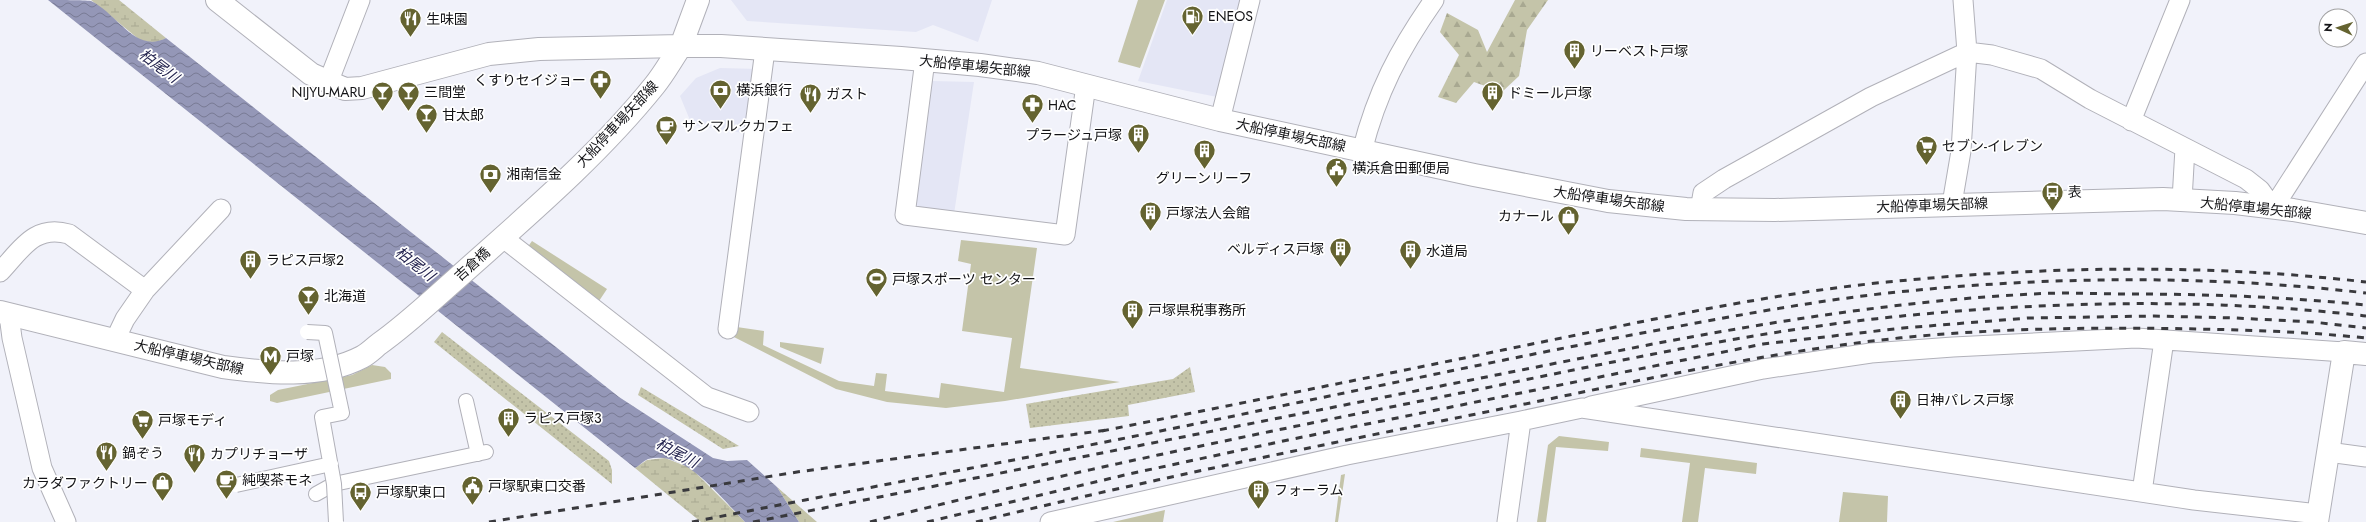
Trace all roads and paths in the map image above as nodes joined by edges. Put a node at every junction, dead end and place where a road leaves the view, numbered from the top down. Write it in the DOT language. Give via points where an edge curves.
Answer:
graph roads {
  1 [pos="217,0"];
  2 [pos="360,0"];
  3 [pos="698,0"];
  4 [pos="1250,0"];
  5 [pos="1434,0"];
  6 [pos="1963,0"];
  7 [pos="2180,0"];
  8 [pos="681,46"];
  9 [pos="765,50"];
  10 [pos="1967,52"];
  11 [pos="925,60"];
  12 [pos="2366,63"];
  13 [pos="328,83"];
  14 [pos="1086,85"];
  15 [pos="1220,120"];
  16 [pos="2130,121"];
  17 [pos="2185,148"];
  18 [pos="1362,151"];
  19 [pos="2182,200"];
  20 [pos="1952,204"];
  21 [pos="2273,208"];
  22 [pos="221,209"];
  23 [pos="1700,210"];
  24 [pos="2366,223"];
  25 [pos="499,240"];
  26 [pos="0,272"];
  27 [pos="145,290"];
  28 [pos="5,313"];
  29 [pos="413,317"];
  30 [pos="728,329"];
  31 [pos="307,332"];
  32 [pos="115,340"];
  33 [pos="2164,340"];
  34 [pos="2344,352"];
  35 [pos="2366,354"];
  36 [pos="466,401"];
  37 [pos="1582,408"];
  38 [pos="749,412"];
  39 [pos="1521,421"];
  40 [pos="2328,452"];
  41 [pos="2366,457"];
  42 [pos="331,464"];
  43 [pos="334,484"];
  44 [pos="236,485"];
  45 [pos="2142,492"];
  46 [pos="316,494"];
  47 [pos="2318,518"];
  48 [pos="66,522"];
  49 [pos="336,522"];
  50 [pos="1050,522"];
  51 [pos="1507,522"];
  1 -- 13 [label="main road" via="305,70"];
  2 -- 13 [label="street"];
  3 -- 8 [label="main road"];
  4 -- 15 [label="street"];
  5 -- 18 [label="street" via="1412,31 1391,68 1372,112"];
  6 -- 10 [label="street"];
  7 -- 16 [label="street"];
  8 -- 9 [label="main road, 大船停車場矢部線"];
  8 -- 13 [label="main road" via="539,49 496,54 362,88 345,89"];
  8 -- 25 [label="main road, 大船停車場矢部線" via="655,86 612,134"];
  9 -- 11 [label="main road, 大船停車場矢部線"];
  9 -- 30 [label="street"];
  10 -- 16 [label="street" via="1992,55 2041,68"];
  10 -- 20 [label="street" via="1961,151"];
  10 -- 23 [label="street" via="1871,97 1724,178 1703,193"];
  11 -- 14 [label="main road, 大船停車場矢部線" via="1038,73"];
  11 -- 14 [label="street" via="905,215 1065,236"];
  12 -- 21 [label="street"];
  14 -- 15 [label="main road, 大船停車場矢部線"];
  15 -- 18 [label="main road, 大船停車場矢部線"];
  16 -- 17 [label="street"];
  17 -- 19 [label="street"];
  17 -- 21 [label="street" via="2246,179 2260,190"];
  18 -- 23 [label="main road, 大船停車場矢部線" via="1608,201"];
  19 -- 20 [label="main road, 大船停車場矢部線"];
  19 -- 21 [label="main road, 大船停車場矢部線"];
  20 -- 23 [label="main road, 大船停車場矢部線"];
  21 -- 24 [label="main road, 大船停車場矢部線"];
  22 -- 27 [label="street"];
  25 -- 29 [label="main road, 吉倉橋"];
  25 -- 38 [label="street" via="707,396"];
  26 -- 27 [label="street" via="32,237 56,230 68,234"];
  27 -- 32 [label="street" via="125,319"];
  28 -- 32 [label="main road, 大船停車場矢部線"];
  28 -- 48 [label="street" via="42,468"];
  29 -- 32 [label="main road, 大船停車場矢部線" via="362,357 339,365 307,371 279,373 230,368"];
  31 -- 42 [label="street, bridge" via="325,333 342,413 322,418"];
  33 -- 34 [label="street"];
  33 -- 37 [label="street" via="2136,338 2037,342 1871,354 1763,369"];
  33 -- 45 [label="street"];
  34 -- 35 [label="main road"];
  34 -- 40 [label="main road"];
  36 -- 43 [label="street" via="482,453"];
  37 -- 39 [label="street"];
  37 -- 45 [label="street"];
  39 -- 50 [label="street" via="1347,455"];
  39 -- 51 [label="street"];
  40 -- 41 [label="street"];
  40 -- 47 [label="main road"];
  42 -- 43 [label="street, bridge"];
  42 -- 44 [label="street, bridge"];
  43 -- 46 [label="street"];
  43 -- 49 [label="street, bridge"];
  45 -- 47 [label="street"];
}
